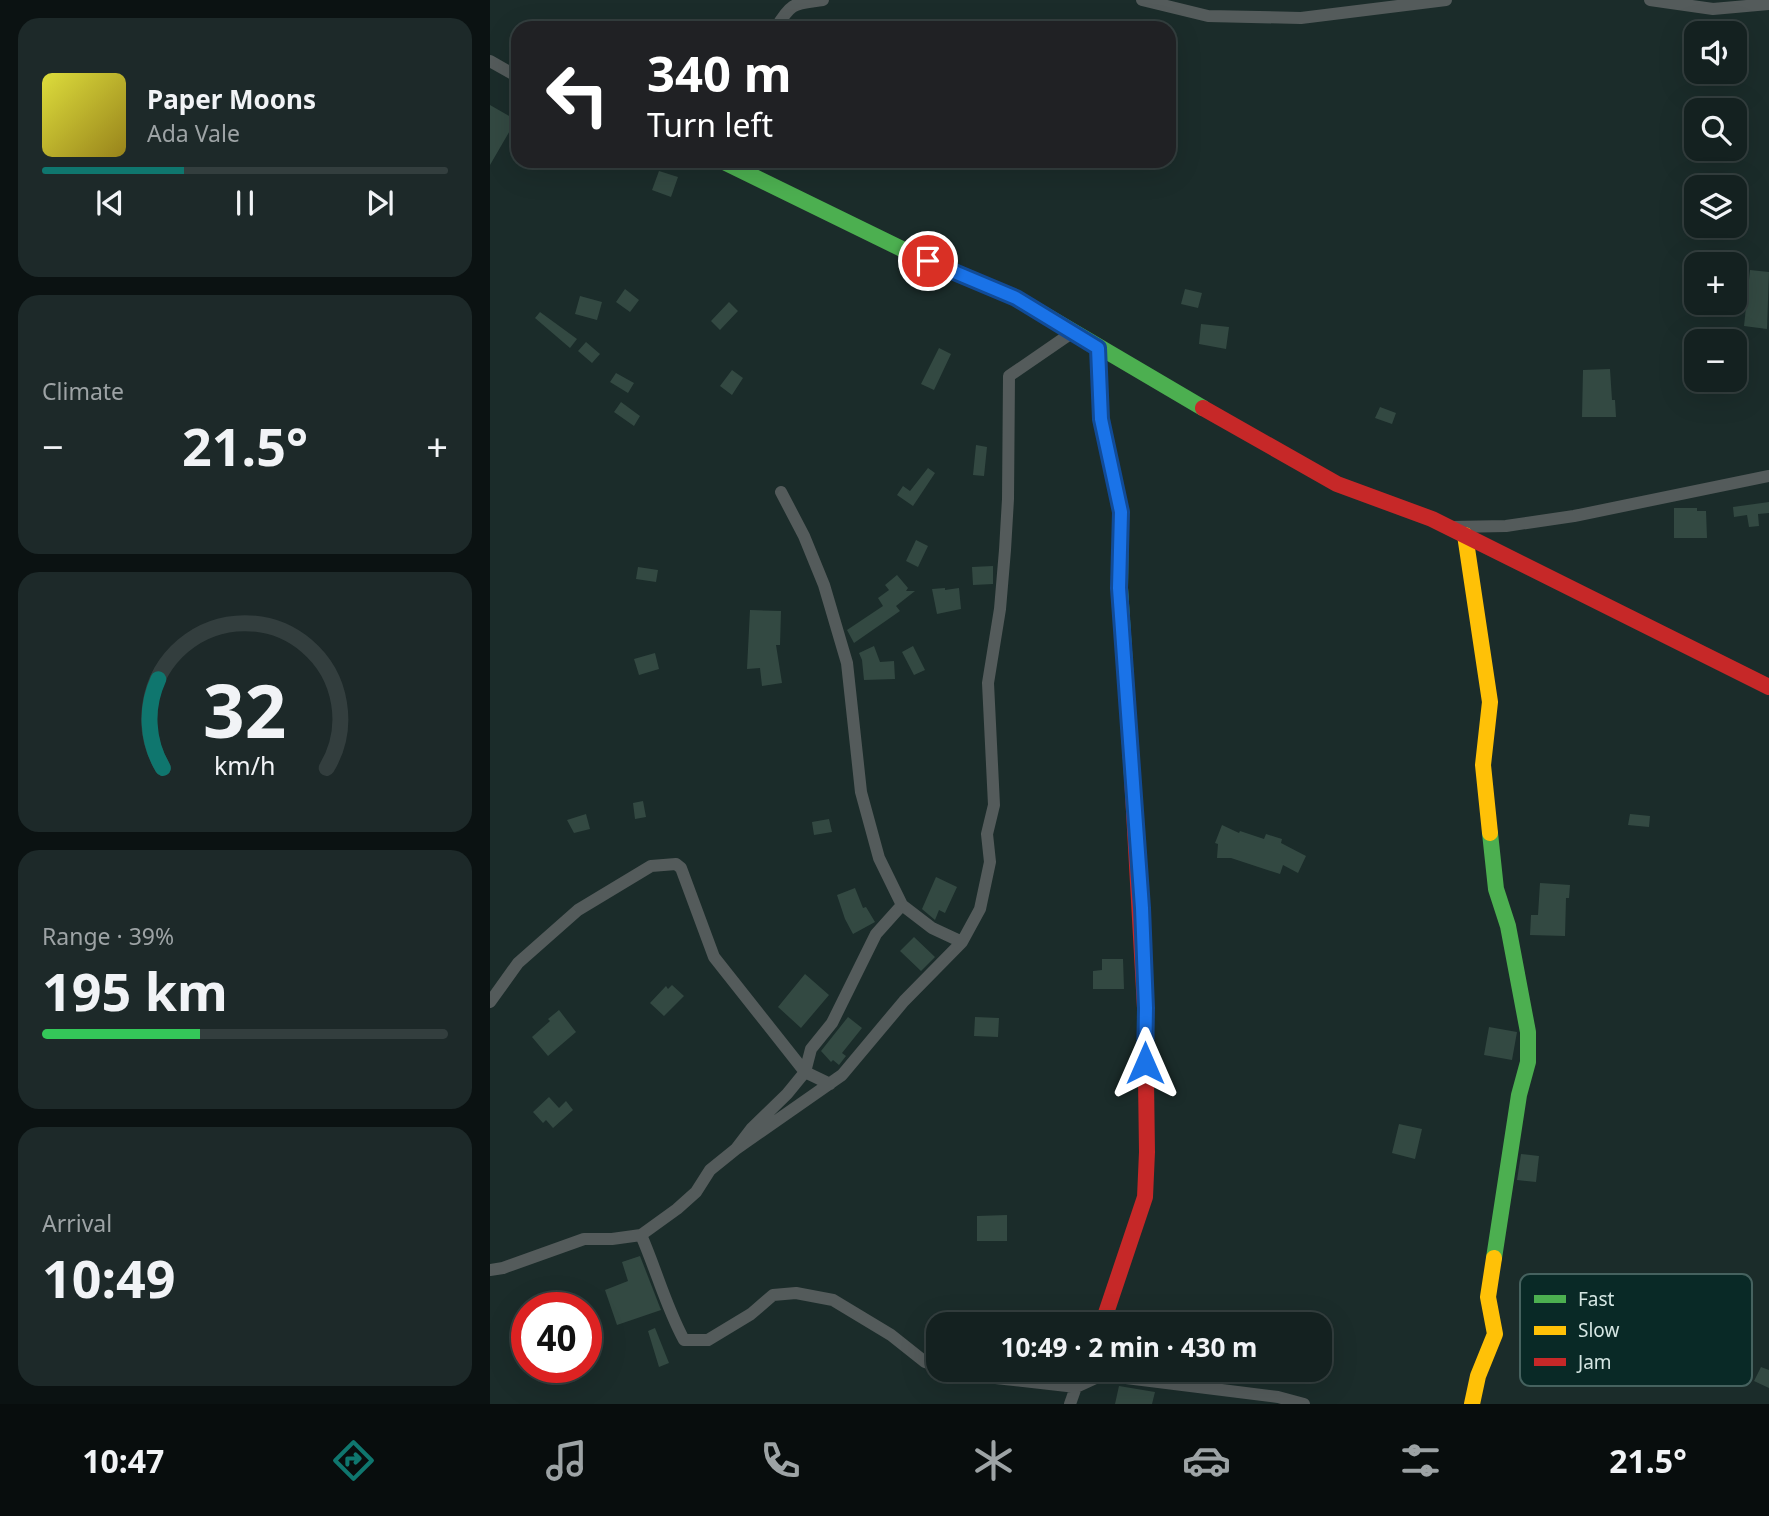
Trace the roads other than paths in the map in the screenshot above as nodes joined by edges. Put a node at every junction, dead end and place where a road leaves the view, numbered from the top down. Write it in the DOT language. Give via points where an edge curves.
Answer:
graph roads {
  1 [pos="823,0"];
  2 [pos="1142,0"];
  3 [pos="1446,0"];
  4 [pos="1650,0"];
  5 [pos="1769,4"];
  6 [pos="780,21"];
  7 [pos="490,61"];
  8 [pos="511,73"];
  9 [pos="736,168"];
  10 [pos="1073,332"];
  11 [pos="1098,348"];
  12 [pos="1769,476"];
  13 [pos="781,492"];
  14 [pos="1450,527"];
  15 [pos="1465,535"];
  16 [pos="1769,687"];
  17 [pos="902,905"];
  18 [pos="962,942"];
  19 [pos="490,1002"];
  20 [pos="805,1072"];
  21 [pos="830,1084"];
  22 [pos="736,1149"];
  23 [pos="641,1235"];
  24 [pos="490,1270"];
  25 [pos="1106,1312"];
  26 [pos="926,1362"];
  27 [pos="1034,1382"];
  28 [pos="1079,1382"];
  29 [pos="1076,1387"];
  30 [pos="1070,1404"];
  31 [pos="1304,1404"];
  32 [pos="1472,1404"];
  1 -- 6 [label="street" via="795,4"];
  2 -- 3 [label="street" via="1208,16 1301,18"];
  4 -- 5 [label="street" via="1713,9"];
  7 -- 8 [label="street"];
  9 -- 10 [label="street" via="906,251 1016,298"];
  10 -- 11 [label="street"];
  10 -- 18 [label="street" via="1009,376 1006,537 989,683 994,805 987,834 990,862 981,909"];
  11 -- 14 [label="street" via="1337,484"];
  11 -- 25 [label="street" via="1101,419 1121,512 1119,588 1146,1008 1145,1198"];
  12 -- 14 [label="street" via="1574,516 1506,526"];
  13 -- 17 [label="street" via="824,585 847,663 860,792 879,858"];
  14 -- 15 [label="street"];
  15 -- 16 [label="street"];
  15 -- 32 [label="street" via="1490,702 1483,765 1496,889 1508,926 1528,1032 1528,1062 1488,1297 1495,1335"];
  17 -- 18 [label="street" via="932,928"];
  17 -- 20 [label="street" via="876,934 832,1023 811,1049"];
  18 -- 21 [label="street"];
  19 -- 20 [label="street" via="518,963 578,911 652,866 676,864 714,957"];
  20 -- 21 [label="street"];
  20 -- 22 [label="street"];
  21 -- 22 [label="street"];
  22 -- 23 [label="street" via="710,1170 696,1192"];
  23 -- 24 [label="street" via="584,1239"];
  23 -- 26 [label="street" via="684,1340 708,1340 773,1295 796,1293 833,1300"];
  27 -- 29 [label="street"];
  28 -- 29 [label="street"];
  29 -- 30 [label="street"];
  29 -- 31 [label="street" via="1102,1375"];
}
